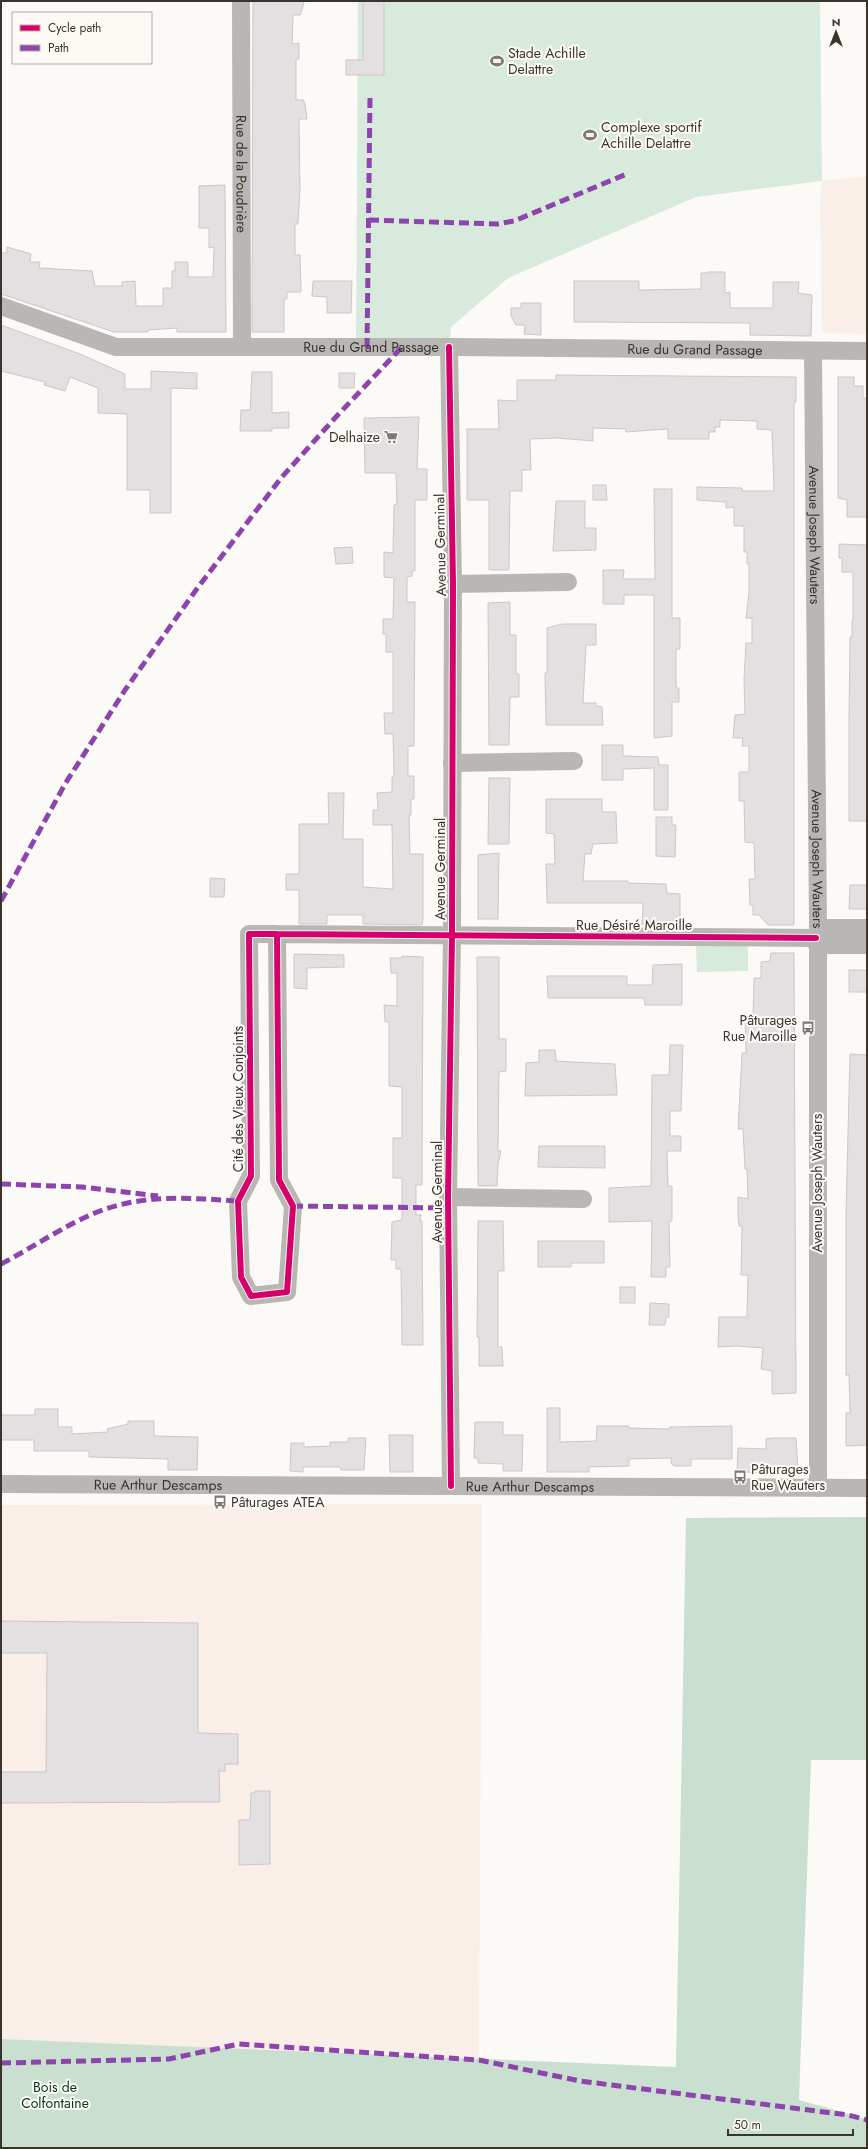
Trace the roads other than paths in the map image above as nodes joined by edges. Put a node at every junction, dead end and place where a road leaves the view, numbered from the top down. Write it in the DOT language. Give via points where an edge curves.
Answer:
graph roads {
  1 [pos="241,1"];
  2 [pos="1,306"];
  3 [pos="242,347"];
  4 [pos="449,347"];
  5 [pos="813,351"];
  6 [pos="867,351"];
  7 [pos="568,582"];
  8 [pos="453,584"];
  9 [pos="574,761"];
  10 [pos="452,763"];
  11 [pos="867,928"];
  12 [pos="277,934"];
  13 [pos="452,935"];
  14 [pos="817,937"];
  15 [pos="867,945"];
  16 [pos="448,1197"];
  17 [pos="583,1199"];
  18 [pos="1,1484"];
  19 [pos="451,1486"];
  20 [pos="818,1488"];
  21 [pos="867,1488"];
  1 -- 3 [label="street, Rue de la Poudrière"];
  2 -- 3 [label="street, Rue du Grand Passage" via="116,347"];
  3 -- 4 [label="street, Rue du Grand Passage"];
  4 -- 5 [label="street, Rue du Grand Passage"];
  4 -- 8 [label="street, Avenue Germinal"];
  5 -- 6 [label="street, Rue du Grand Passage"];
  5 -- 14 [label="street, Avenue Joseph Wauters"];
  7 -- 8 [label="street, Avenue Germinal"];
  8 -- 10 [label="street, Avenue Germinal"];
  9 -- 10 [label="street"];
  10 -- 13 [label="street, Avenue Germinal"];
  11 -- 14 [label="street"];
  12 -- 12 [label="street, Cité des Vieux Conjoints" via="279,1180 293,1206 287,1292 251,1296 241,1277 238,1202 251,1176 250,934"];
  12 -- 13 [label="street, Cité des Vieux Conjoints"];
  13 -- 14 [label="street, Rue Désiré Maroille"];
  13 -- 16 [label="street, Avenue Germinal"];
  14 -- 15 [label="street"];
  14 -- 20 [label="street, Avenue Joseph Wauters"];
  16 -- 17 [label="street, Avenue Germinal"];
  16 -- 19 [label="street, Avenue Germinal"];
  18 -- 19 [label="street, Rue Arthur Descamps"];
  19 -- 20 [label="street, Rue Arthur Descamps"];
  20 -- 21 [label="street, Rue Arthur Descamps"];
}
